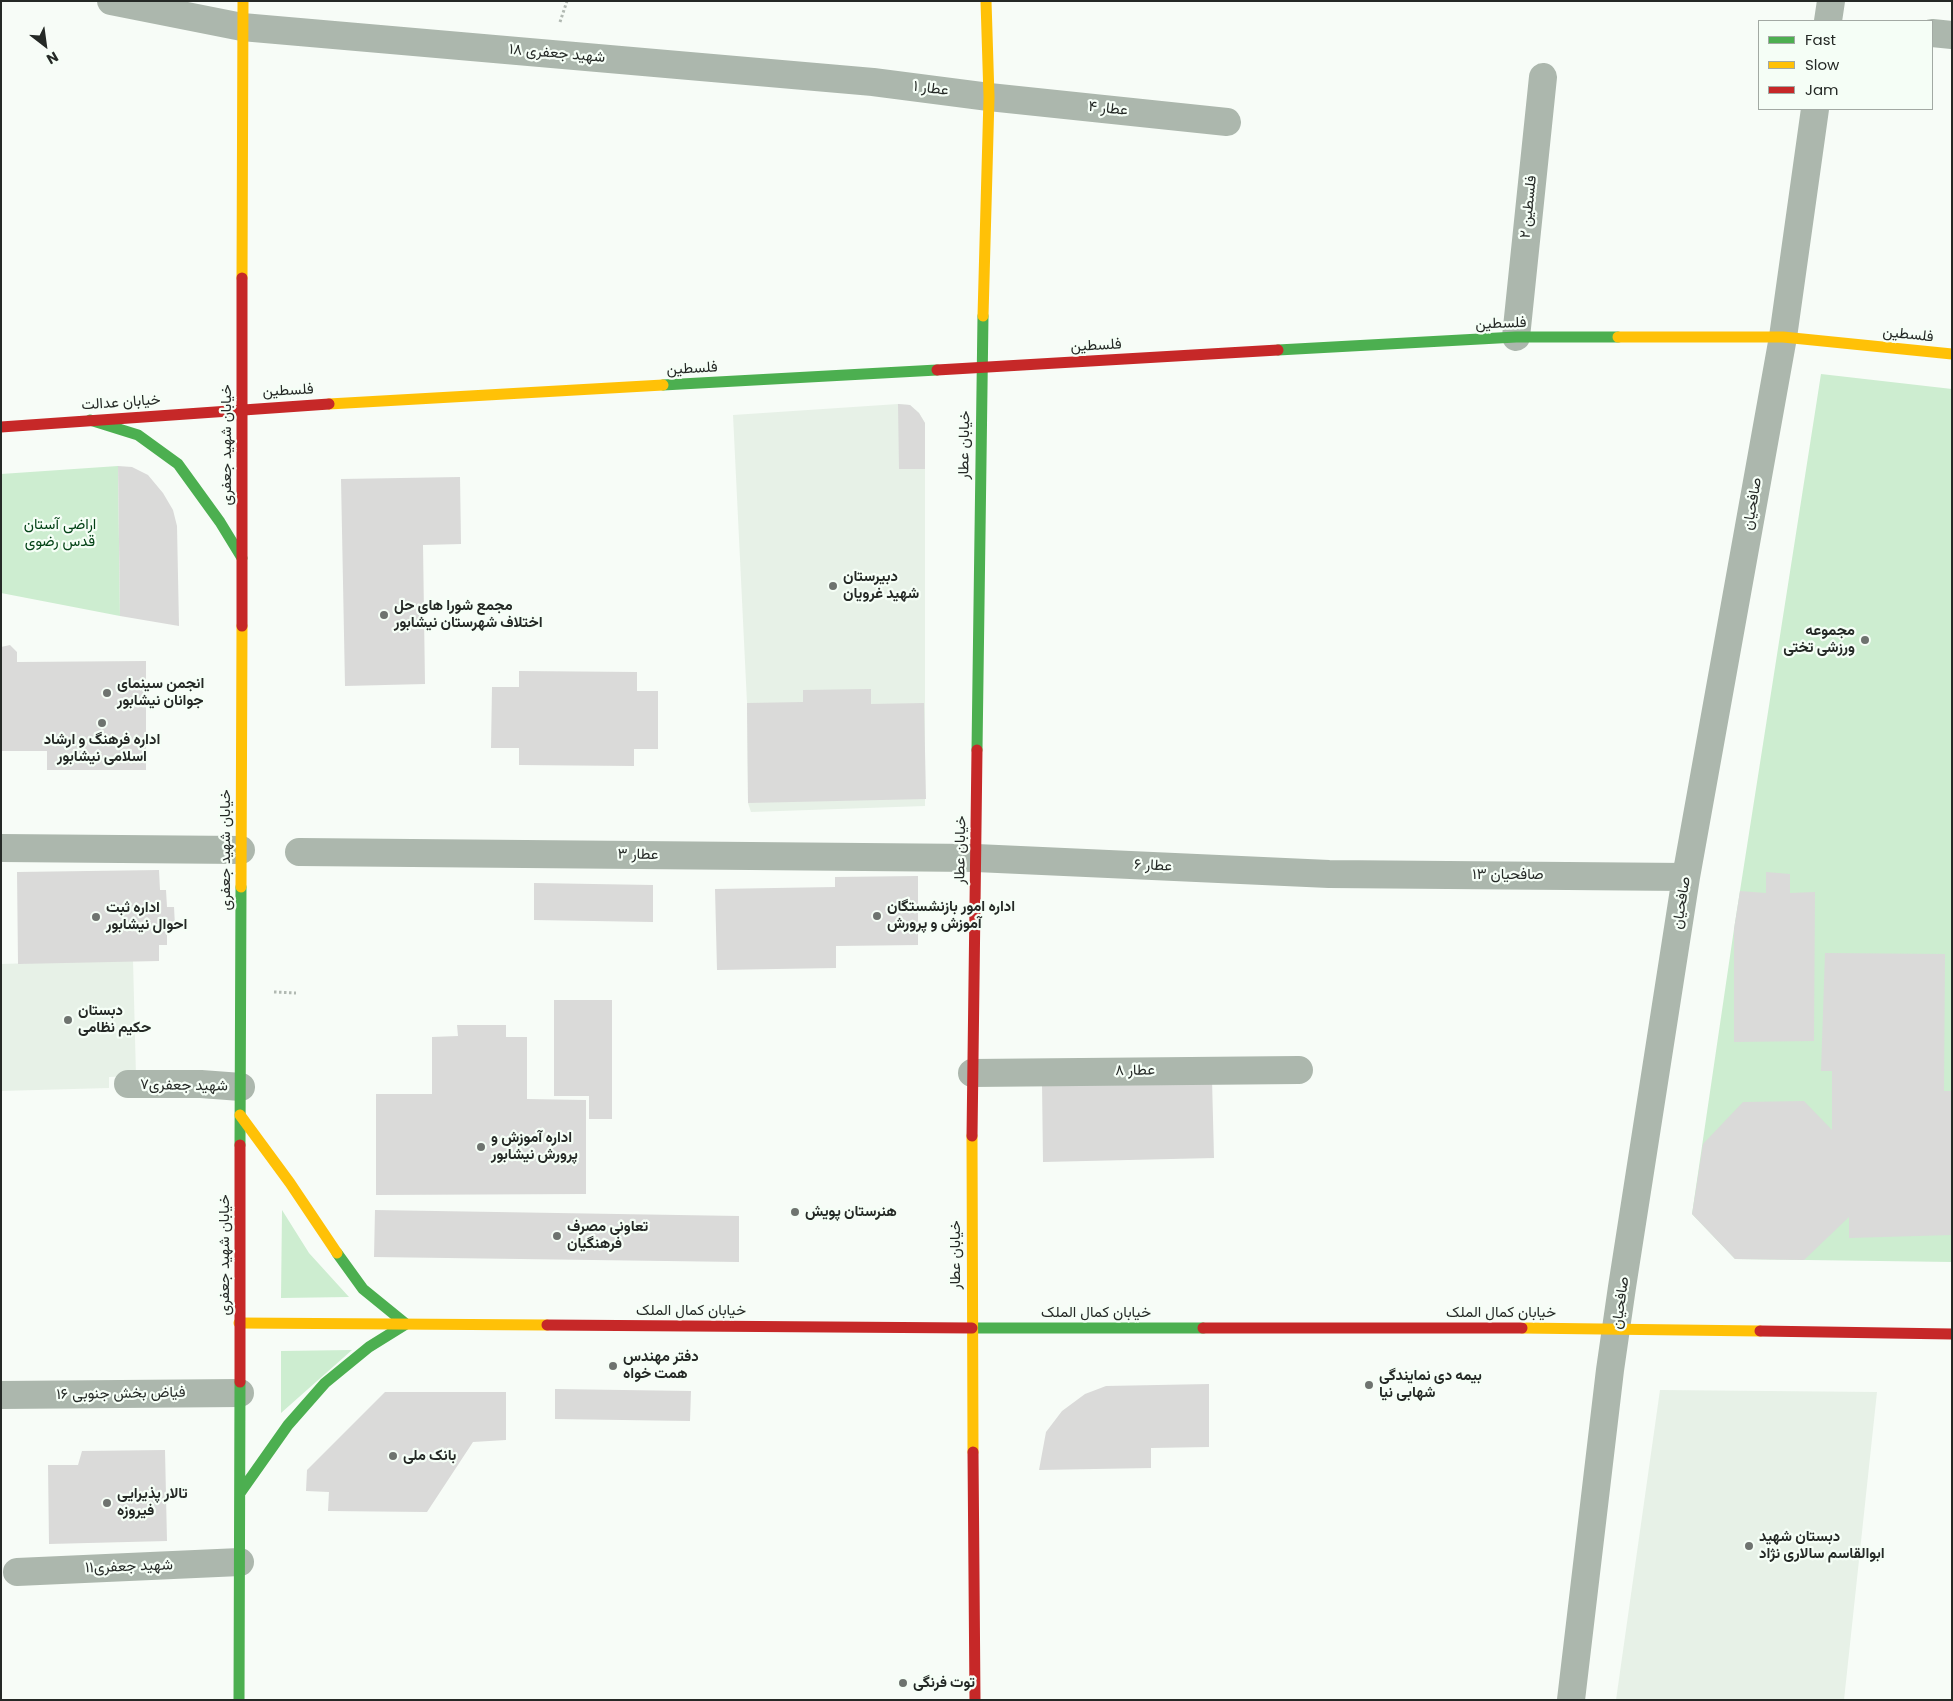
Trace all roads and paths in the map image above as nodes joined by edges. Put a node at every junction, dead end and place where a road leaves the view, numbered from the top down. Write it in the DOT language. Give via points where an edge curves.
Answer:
graph roads {
  1 [pos="112,1"];
  2 [pos="986,1"];
  3 [pos="1832,1"];
  4 [pos="242,14"];
  5 [pos="1828,20"];
  6 [pos="1933,33"];
  7 [pos="1952,35"];
  8 [pos="1542,77"];
  9 [pos="872,82"];
  10 [pos="989,97"];
  11 [pos="1816,110"];
  12 [pos="1228,122"];
  13 [pos="1516,337"];
  14 [pos="1783,337"];
  15 [pos="1952,354"];
  16 [pos="981,367"];
  17 [pos="243,409"];
  18 [pos="90,420"];
  19 [pos="1,427"];
  20 [pos="242,558"];
  21 [pos="1,848"];
  22 [pos="241,850"];
  23 [pos="299,852"];
  24 [pos="976,858"];
  25 [pos="1330,874"];
  26 [pos="1686,877"];
  27 [pos="1299,1070"];
  28 [pos="972,1073"];
  29 [pos="128,1084"];
  30 [pos="241,1087"];
  31 [pos="240,1115"];
  32 [pos="239,1323"];
  33 [pos="406,1324"];
  34 [pos="973,1328"];
  35 [pos="1618,1328"];
  36 [pos="1952,1334"];
  37 [pos="240,1393"];
  38 [pos="1,1395"];
  39 [pos="240,1493"];
  40 [pos="240,1562"];
  41 [pos="17,1572"];
  42 [pos="239,1700"];
  43 [pos="975,1700"];
  44 [pos="1571,1700"];
  1 -- 4 [label="street, شهید جعفری ۱۸"];
  2 -- 10 [label="main road, خیابان عطار"];
  3 -- 5 [label="street"];
  4 -- 9 [label="street, شهید جعفری ۱۸"];
  4 -- 17 [label="main road, خیابان شهید جعفری"];
  6 -- 7 [label="street"];
  8 -- 13 [label="street, فلسطین ۲"];
  9 -- 10 [label="street, عطار ۱"];
  10 -- 12 [label="street, عطار ۴"];
  10 -- 16 [label="main road, خیابان عطار"];
  11 -- 14 [label="street, صافحیان"];
  13 -- 14 [label="main road, فلسطین"];
  13 -- 16 [label="main road, فلسطین"];
  14 -- 15 [label="main road, فلسطین"];
  14 -- 26 [label="street, صافحیان"];
  16 -- 17 [label="main road, فلسطین"];
  16 -- 24 [label="main road, خیابان عطار"];
  17 -- 18 [label="main road, خیابان عدالت"];
  17 -- 20 [label="main road, خیابان شهید جعفری"];
  18 -- 19 [label="main road, خیابان عدالت"];
  18 -- 20 [label="main road" via="138,435 178,464"];
  20 -- 22 [label="main road, خیابان شهید جعفری"];
  21 -- 22 [label="street"];
  22 -- 30 [label="main road, خیابان شهید جعفری"];
  23 -- 24 [label="street, عطار ۳"];
  24 -- 25 [label="street, عطار ۶"];
  24 -- 28 [label="main road, خیابان عطار"];
  25 -- 26 [label="street, صافحیان ۱۳"];
  26 -- 35 [label="street, صافحیان"];
  27 -- 28 [label="street, عطار ۸"];
  28 -- 34 [label="main road, خیابان عطار"];
  29 -- 30 [label="street, شهید جعفری۷"];
  30 -- 31 [label="main road, خیابان شهید جعفری"];
  31 -- 32 [label="main road, خیابان شهید جعفری"];
  31 -- 33 [label="main road" via="363,1289"];
  32 -- 33 [label="main road, خیابان کمال الملک"];
  32 -- 37 [label="main road, خیابان شهید جعفری"];
  33 -- 34 [label="main road, خیابان کمال الملک"];
  33 -- 39 [label="main road" via="369,1347 325,1383 288,1425"];
  34 -- 35 [label="main road, خیابان کمال الملک"];
  34 -- 43 [label="main road, خیابان عطار"];
  35 -- 36 [label="main road, خیابان کمال الملک"];
  35 -- 44 [label="street, صافحیان" via="1610,1370"];
  37 -- 38 [label="street, فیاض بخش جنوبی ۱۶"];
  37 -- 39 [label="main road, خیابان شهید جعفری"];
  39 -- 40 [label="main road, خیابان شهید جعفری"];
  40 -- 41 [label="street, شهید جعفری۱۱"];
  40 -- 42 [label="main road, خیابان شهید جعفری"];
}
